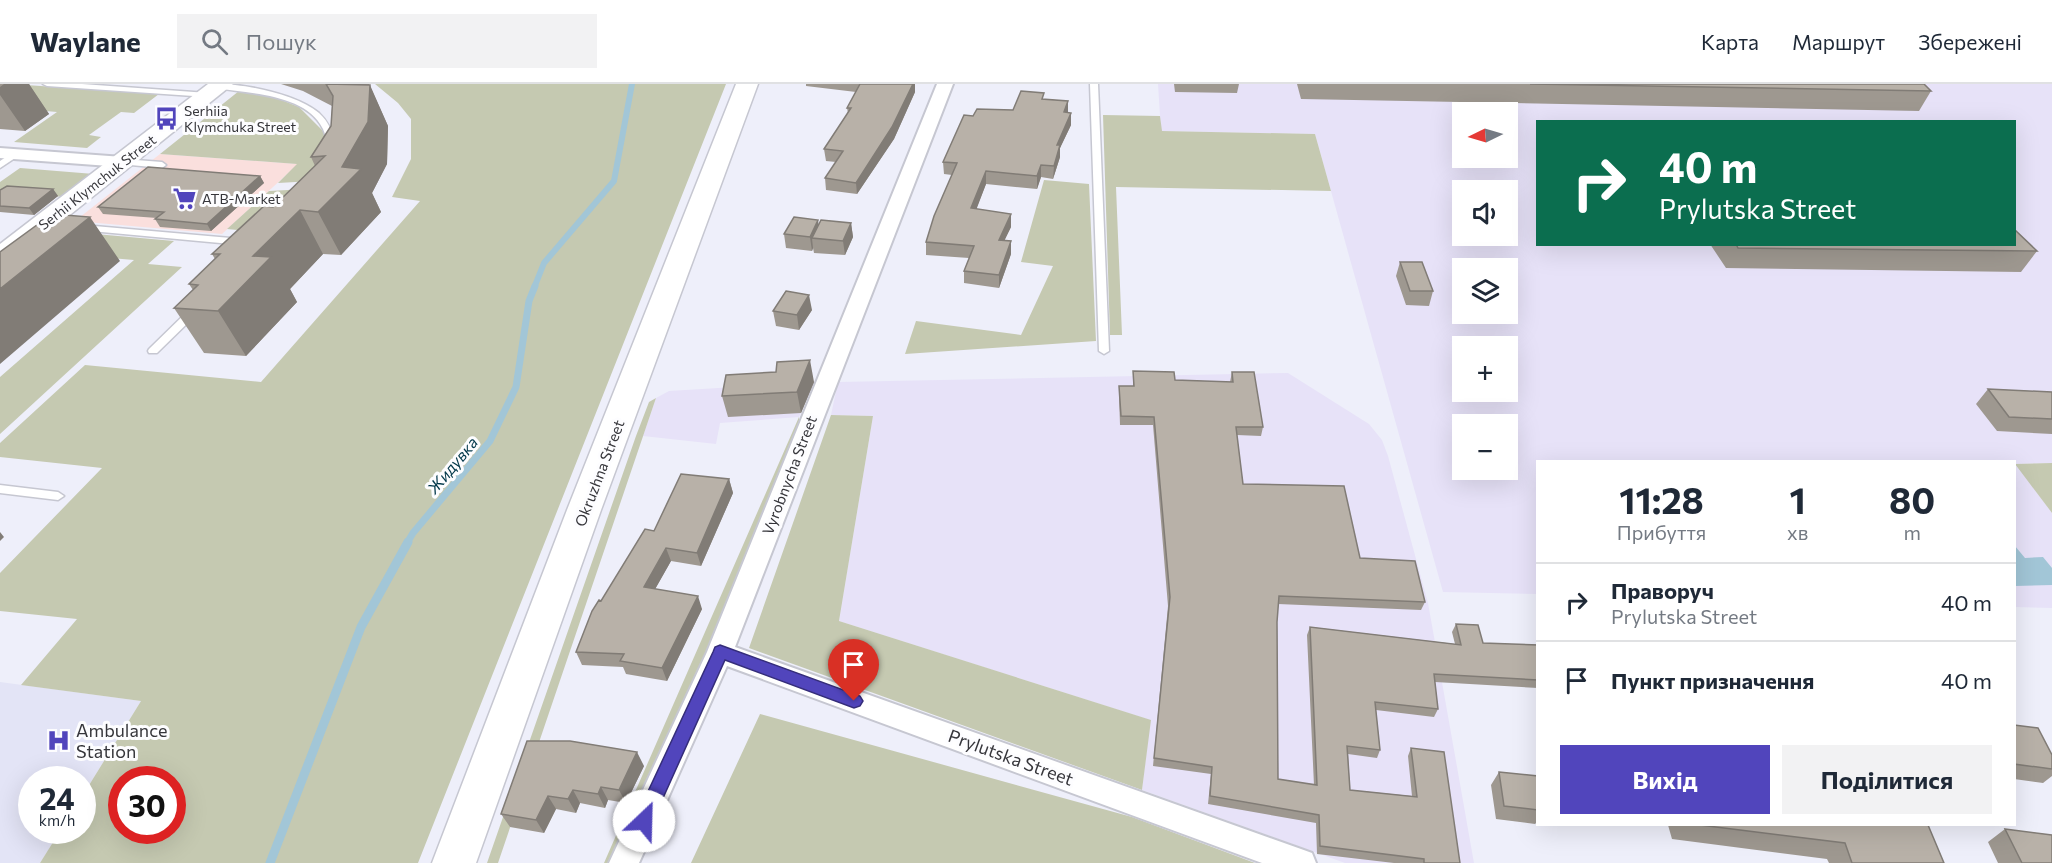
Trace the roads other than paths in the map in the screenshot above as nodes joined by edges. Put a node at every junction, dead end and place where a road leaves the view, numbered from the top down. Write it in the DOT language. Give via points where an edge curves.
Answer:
graph roads {
  1 [pos="47,84"];
  2 [pos="747,84"];
  3 [pos="945,84"];
  4 [pos="1094,84"];
  5 [pos="217,88"];
  6 [pos="333,153"];
  7 [pos="7,154"];
  8 [pos="123,162"];
  9 [pos="0,165"];
  10 [pos="162,165"];
  11 [pos="60,226"];
  12 [pos="251,243"];
  13 [pos="0,257"];
  14 [pos="203,302"];
  15 [pos="153,351"];
  16 [pos="1104,351"];
  17 [pos="0,489"];
  18 [pos="58,496"];
  19 [pos="720,652"];
  20 [pos="454,863"];
  21 [pos="624,863"];
  22 [pos="1301,863"];
  1 -- 5 [label="lane"];
  2 -- 20 [label="main road, Okruzhna Street"];
  3 -- 19 [label="street, Vyrobnycha Street"];
  4 -- 16 [label="lane"];
  5 -- 6 [label="lane" via="278,95 304,105 330,132"];
  5 -- 8 [label="main road, Serhii Klymchuk Street"];
  7 -- 8 [label="street"];
  7 -- 9 [label="lane"];
  8 -- 10 [label="lane"];
  8 -- 11 [label="main road, Serhii Klymchuk Street"];
  11 -- 12 [label="lane"];
  11 -- 13 [label="main road, Serhii Klymchuk Street"];
  14 -- 15 [label="lane"];
  17 -- 18 [label="lane"];
  19 -- 21 [label="street, Vyrobnycha Street"];
  19 -- 22 [label="street, Prylutska Street"];
}
